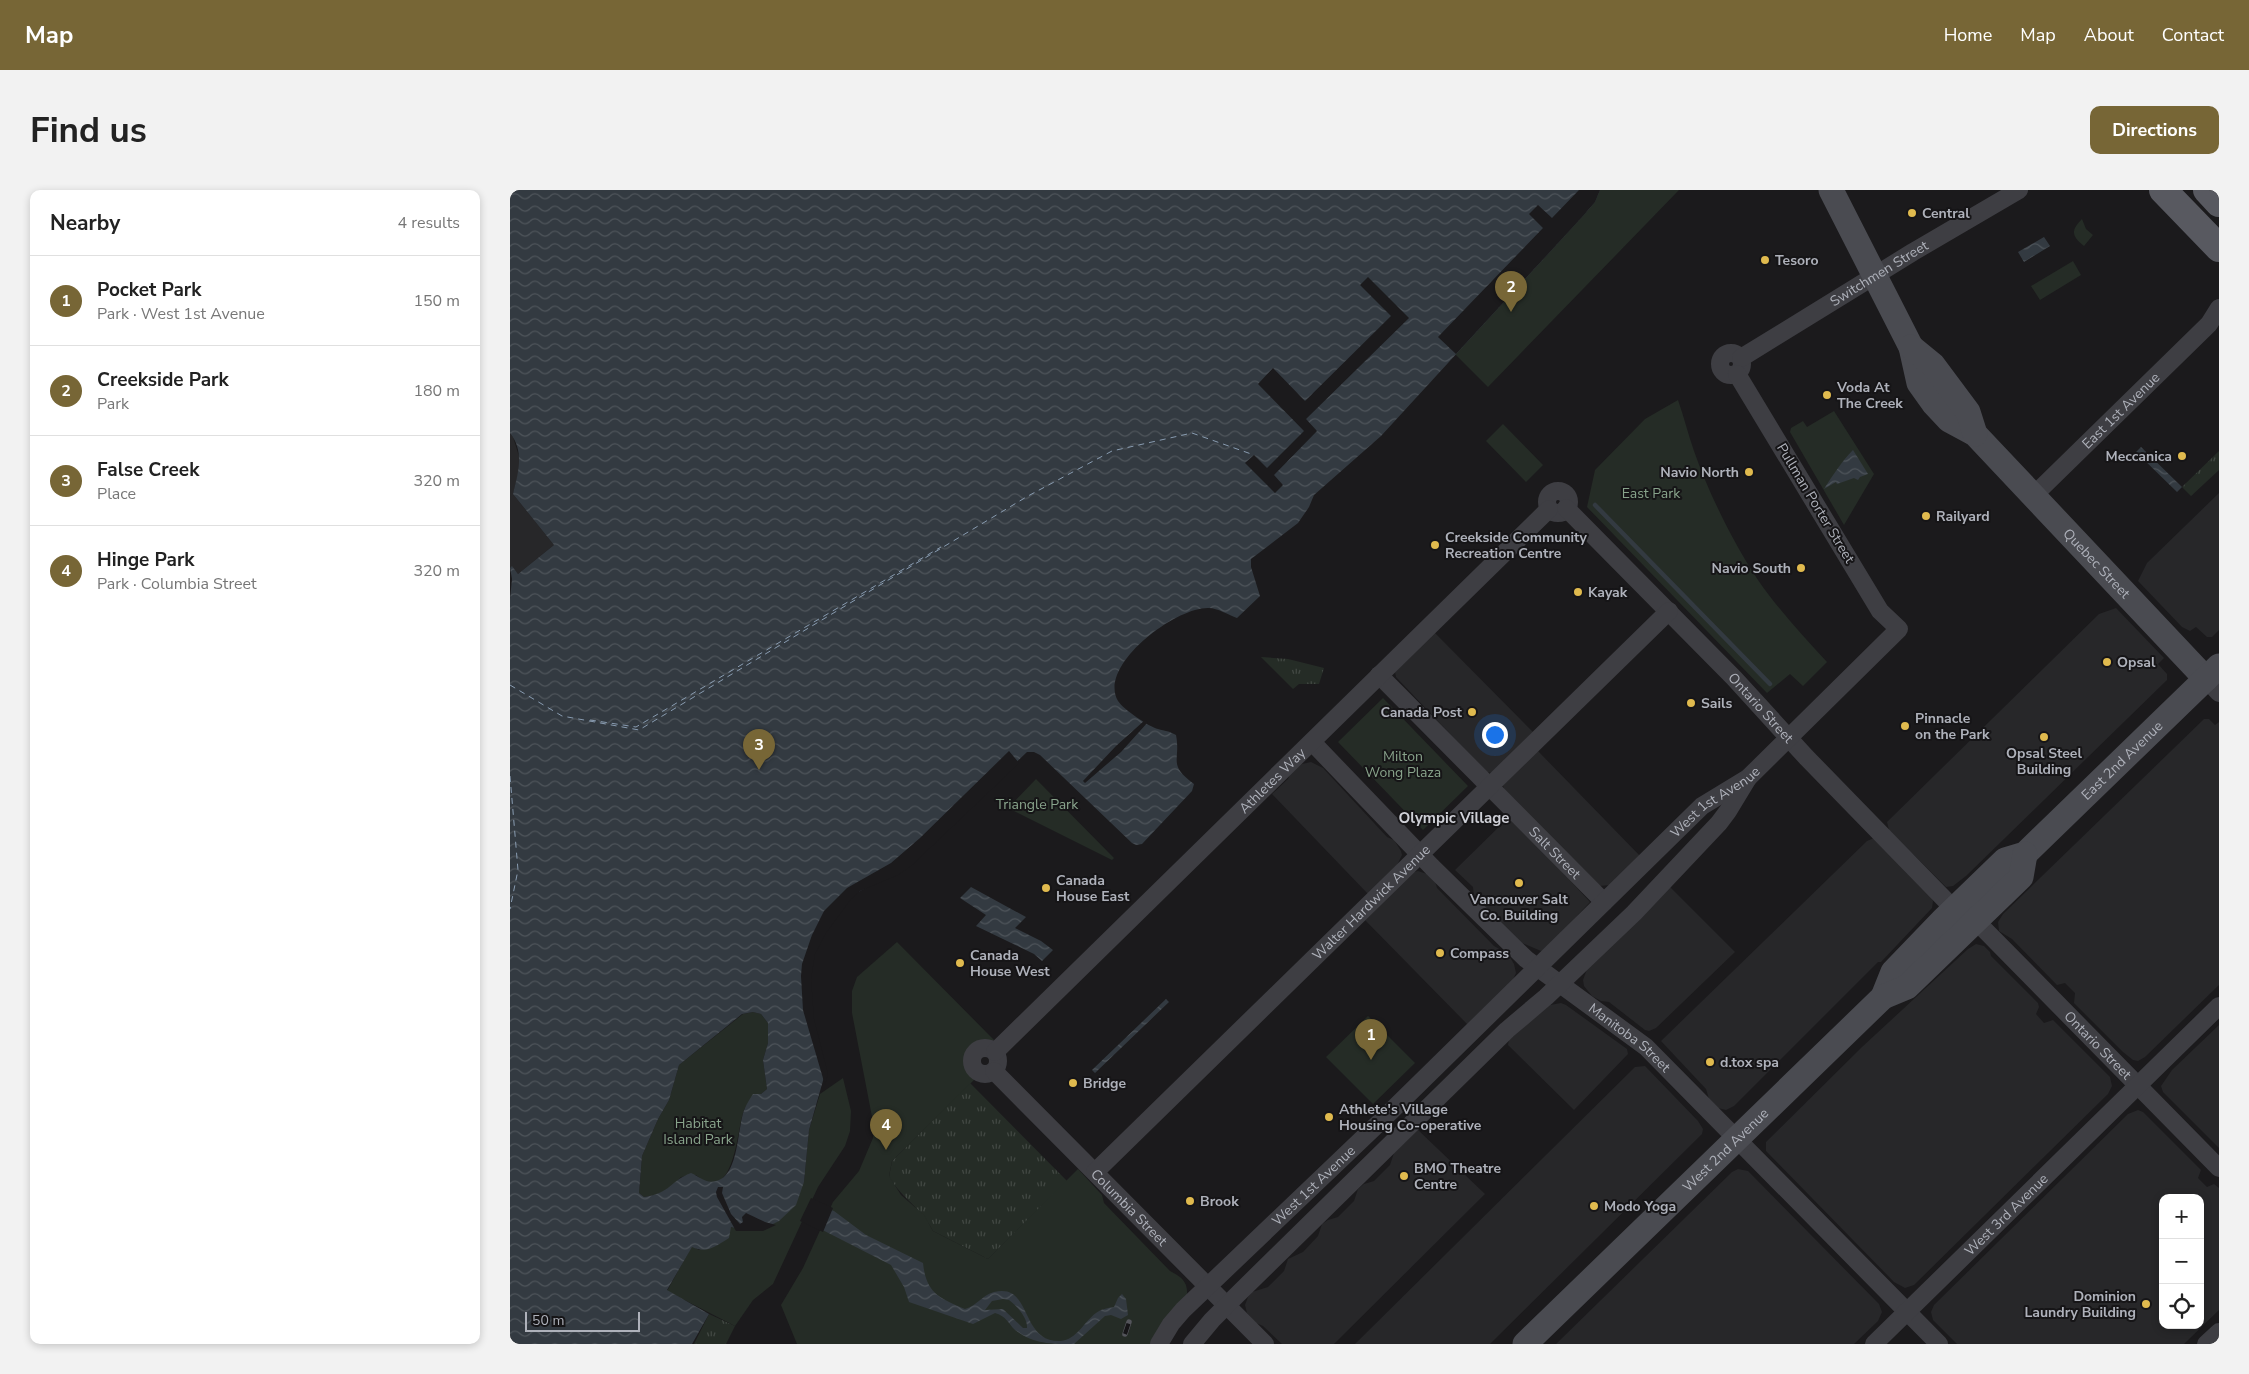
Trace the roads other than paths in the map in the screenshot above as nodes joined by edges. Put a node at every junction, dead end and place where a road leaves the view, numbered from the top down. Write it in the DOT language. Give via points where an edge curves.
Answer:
graph roads {
  1 [pos="1831,190"];
  2 [pos="2019,190"];
  3 [pos="2162,190"];
  4 [pos="2214,194"];
  5 [pos="2212,241"];
  6 [pos="1874,276"];
  7 [pos="2219,308"];
  8 [pos="2214,323"];
  9 [pos="1739,366"];
  10 [pos="2032,497"];
  11 [pos="1558,509"];
  12 [pos="1669,611"];
  13 [pos="1379,675"];
  14 [pos="2215,680"];
  15 [pos="1789,738"];
  16 [pos="1312,742"];
  17 [pos="1748,778"];
  18 [pos="1489,786"];
  19 [pos="1420,854"];
  20 [pos="2025,854"];
  21 [pos="1604,902"];
  22 [pos="1954,909"];
  23 [pos="1976,921"];
  24 [pos="1538,967"];
  25 [pos="1561,984"];
  26 [pos="1883,997"];
  27 [pos="2219,1006"];
  28 [pos="995,1052"];
  29 [pos="994,1071"];
  30 [pos="2138,1086"];
  31 [pos="1736,1137"];
  32 [pos="2219,1168"];
  33 [pos="1094,1172"];
  34 [pos="1207,1286"];
  35 [pos="1226,1306"];
  36 [pos="1907,1312"];
  37 [pos="2219,1332"];
  38 [pos="1158,1344"];
  39 [pos="1192,1344"];
  40 [pos="1265,1344"];
  41 [pos="1525,1344"];
  42 [pos="1874,1344"];
  43 [pos="1939,1344"];
  44 [pos="2206,1344"];
  1 -- 6 [label="main road, Quebec Street"];
  2 -- 6 [label="street, Switchmen Street"];
  3 -- 5 [label="main road"];
  4 -- 5 [label="street"];
  6 -- 9 [label="street, Switchmen Street"];
  6 -- 10 [label="main road, Quebec Street" via="1911,347 1933,364 1968,412 1975,434"];
  7 -- 8 [label="street, East 1st Avenue"];
  8 -- 10 [label="street, East 1st Avenue"];
  9 -- 15 [label="street, Pullman Porter Street" via="1880,611 1899,629"];
  10 -- 14 [label="main road, Quebec Street"];
  11 -- 12 [label="street, Ontario Street"];
  11 -- 13 [label="street, Athletes Way"];
  12 -- 15 [label="street, Ontario Street"];
  12 -- 18 [label="street, Walter Hardwick Avenue"];
  13 -- 16 [label="street, Athletes Way"];
  13 -- 18 [label="street, Salt Street"];
  14 -- 20 [label="main road, East 2nd Avenue"];
  15 -- 17 [label="street"];
  15 -- 22 [label="street, Ontario Street"];
  16 -- 19 [label="street, Manitoba Street"];
  16 -- 28 [label="street, Athletes Way"];
  17 -- 21 [label="street, West 1st Avenue" via="1702,806"];
  17 -- 25 [label="street, West 1st Avenue" via="1719,822 1634,913"];
  18 -- 19 [label="street, Walter Hardwick Avenue"];
  18 -- 21 [label="street, Salt Street"];
  19 -- 24 [label="street, Manitoba Street"];
  19 -- 33 [label="street, Walter Hardwick Avenue"];
  20 -- 22 [label="main road, East 2nd Avenue" via="2005,860"];
  20 -- 23 [label="main road" via="2021,877"];
  21 -- 24 [label="street, West 1st Avenue"];
  22 -- 26 [label="main road, West 2nd Avenue" via="1893,972"];
  23 -- 26 [label="main road, West 2nd Avenue" via="1907,988"];
  23 -- 30 [label="street, Ontario Street"];
  24 -- 25 [label="street, Manitoba Street"];
  24 -- 34 [label="street, West 1st Avenue"];
  25 -- 31 [label="street, Manitoba Street" via="1646,1047"];
  25 -- 35 [label="street, West 1st Avenue" via="1507,1030"];
  26 -- 31 [label="main road, West 2nd Avenue"];
  27 -- 30 [label="street, West 3rd Avenue"];
  28 -- 29 [label="street" via="998,1060"];
  28 -- 29 [label="street" via="982,1048 972,1059 979,1073"];
  29 -- 33 [label="street, Columbia Street"];
  30 -- 32 [label="street, Ontario Street"];
  30 -- 36 [label="street, West 3rd Avenue"];
  31 -- 36 [label="street, Manitoba Street"];
  31 -- 41 [label="main road, West 2nd Avenue"];
  33 -- 34 [label="street, Columbia Street"];
  34 -- 35 [label="street, Columbia Street"];
  34 -- 38 [label="street, West 1st Avenue" via="1171,1324"];
  35 -- 39 [label="street, West 1st Avenue"];
  35 -- 40 [label="street, Columbia Street"];
  36 -- 42 [label="street, West 3rd Avenue"];
  36 -- 43 [label="street, Manitoba Street"];
  37 -- 44 [label="street"];
}
